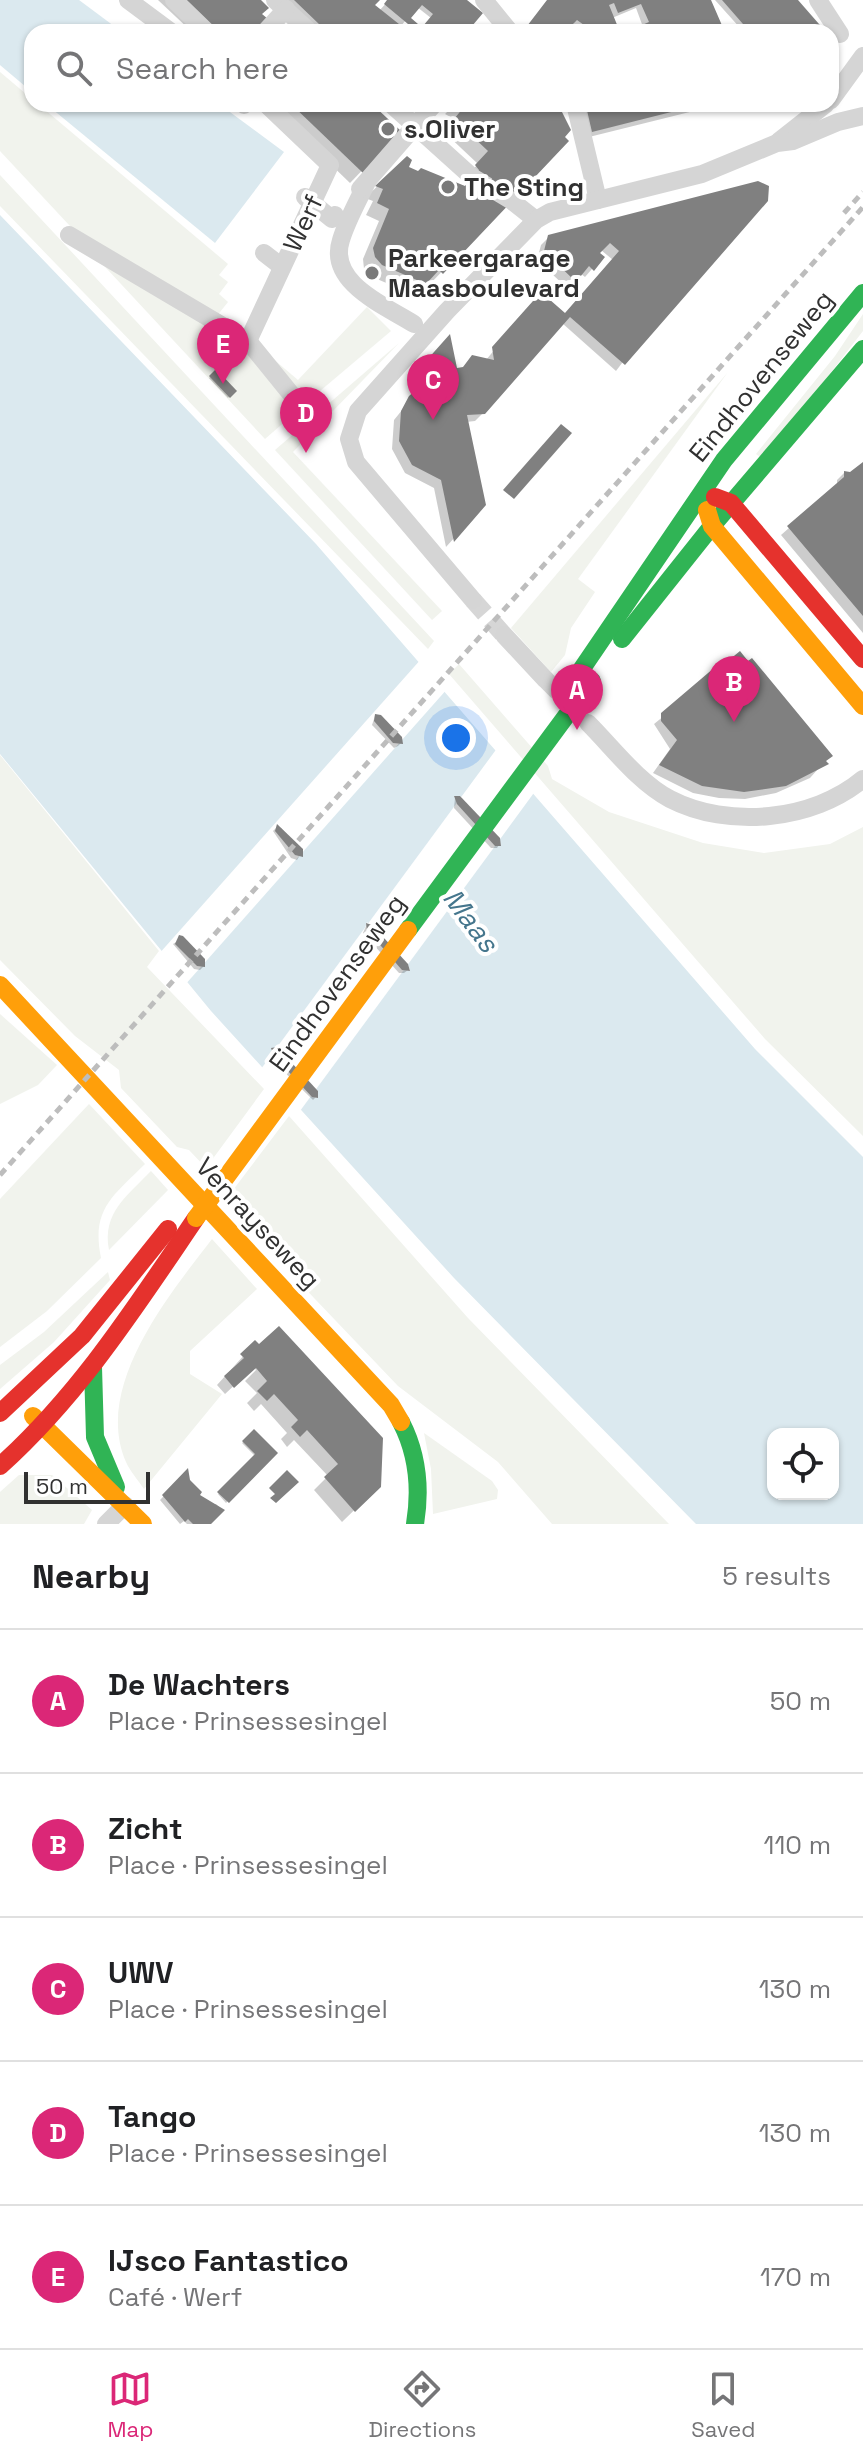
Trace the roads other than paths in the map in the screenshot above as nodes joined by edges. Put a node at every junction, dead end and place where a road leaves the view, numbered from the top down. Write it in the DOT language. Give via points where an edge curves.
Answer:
graph roads {
  1 [pos="128,0"];
  2 [pos="149,0"];
  3 [pos="174,0"];
  4 [pos="484,0"];
  5 [pos="818,0"];
  6 [pos="281,5"];
  7 [pos="160,24"];
  8 [pos="162,24"];
  9 [pos="199,24"];
  10 [pos="270,24"];
  11 [pos="301,24"];
  12 [pos="497,24"];
  13 [pos="834,24"];
  14 [pos="863,56"];
  15 [pos="839,89"];
  16 [pos="400,112"];
  17 [pos="428,112"];
  18 [pos="577,112"];
  19 [pos="816,112"];
  20 [pos="863,116"];
  21 [pos="278,117"];
  22 [pos="417,127"];
  23 [pos="777,143"];
  24 [pos="472,177"];
  25 [pos="369,186"];
  26 [pos="349,199"];
  27 [pos="308,200"];
  28 [pos="598,200"];
  29 [pos="512,201"];
  30 [pos="335,215"];
  31 [pos="536,220"];
  32 [pos="69,235"];
  33 [pos="264,253"];
  34 [pos="282,267"];
  35 [pos="863,293"];
  36 [pos="414,324"];
  37 [pos="248,341"];
  38 [pos="863,349"];
  39 [pos="308,415"];
  40 [pos="701,492"];
  41 [pos="731,503"];
  42 [pos="712,526"];
  43 [pos="473,600"];
  44 [pos="504,635"];
  45 [pos="863,659"];
  46 [pos="586,675"];
  47 [pos="545,679"];
  48 [pos="863,706"];
  49 [pos="588,723"];
  50 [pos="863,779"];
  51 [pos="0,985"];
  52 [pos="190,1212"];
  53 [pos="93,1367"];
  54 [pos="17,1399"];
  55 [pos="0,1413"];
  56 [pos="43,1427"];
  57 [pos="0,1466"];
  58 [pos="125,1505"];
  59 [pos="106,1524"];
  60 [pos="143,1524"];
  61 [pos="415,1524"];
  1 -- 7 [label="street"];
  2 -- 8 [label="street"];
  3 -- 9 [label="street"];
  4 -- 12 [label="street"];
  5 -- 13 [label="street"];
  6 -- 10 [label="street"];
  6 -- 11 [label="street"];
  14 -- 15 [label="street"];
  16 -- 22 [label="street"];
  17 -- 22 [label="street"];
  18 -- 28 [label="street"];
  19 -- 23 [label="street"];
  20 -- 23 [label="street"];
  21 -- 27 [label="street, Werf" via="330,165"];
  22 -- 24 [label="street"];
  22 -- 25 [label="street"];
  23 -- 28 [label="street" via="702,174"];
  25 -- 26 [label="street"];
  25 -- 36 [label="street" via="339,243 342,267 355,287"];
  27 -- 30 [label="street" via="332,219"];
  27 -- 34 [label="street, Werf"];
  28 -- 31 [label="street"];
  29 -- 31 [label="street"];
  31 -- 43 [label="street" via="358,411 349,439 356,462"];
  32 -- 37 [label="street"];
  33 -- 34 [label="street"];
  34 -- 37 [label="street, Werf"];
  35 -- 40 [label="main road, Eindhovenseweg" via="764,408"];
  37 -- 39 [label="street"];
  38 -- 41 [label="main road, Eindhovenseweg"];
  40 -- 41 [label="main road, Eindhovenseweg"];
  40 -- 42 [label="main road, Eindhovenseweg"];
  40 -- 46 [label="main road, Eindhovenseweg"];
  41 -- 42 [label="main road, Eindhovenseweg"];
  41 -- 45 [label="main road"];
  42 -- 46 [label="main road, Eindhovenseweg"];
  42 -- 48 [label="main road"];
  44 -- 47 [label="street"];
  46 -- 52 [label="main road, Eindhovenseweg"];
  49 -- 50 [label="street" via="660,792 687,806 759,816 786,814 832,798"];
  51 -- 61 [label="main road, Venrayseweg" via="391,1405 408,1430 416,1459 420,1490"];
  52 -- 53 [label="main road, Eindhovenseweg"];
  52 -- 54 [label="main road, Eindhovenseweg" via="82,1336"];
  53 -- 56 [label="main road, Eindhovenseweg"];
  53 -- 58 [label="main road" via="95,1437"];
  54 -- 55 [label="main road, Eindhovenseweg"];
  54 -- 56 [label="main road"];
  56 -- 57 [label="main road, Eindhovenseweg"];
  56 -- 58 [label="main road"];
  58 -- 59 [label="street"];
  58 -- 60 [label="main road"];
}
